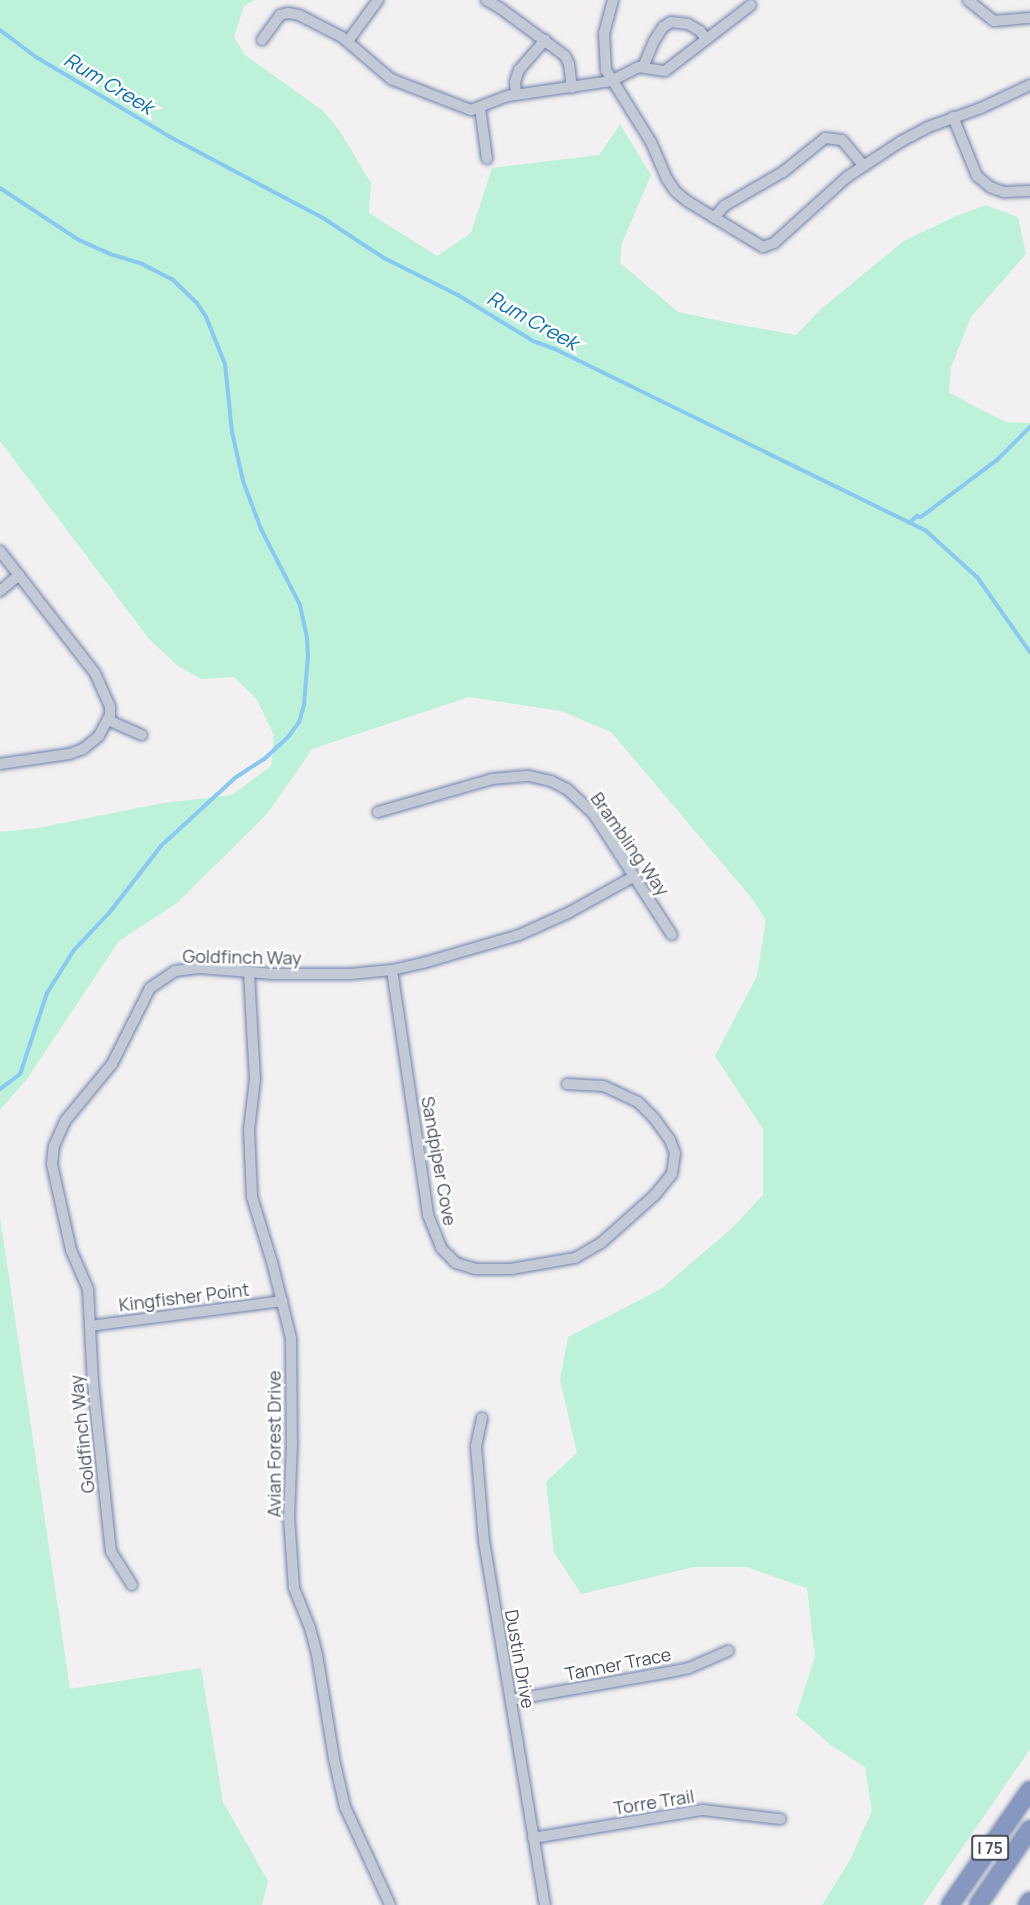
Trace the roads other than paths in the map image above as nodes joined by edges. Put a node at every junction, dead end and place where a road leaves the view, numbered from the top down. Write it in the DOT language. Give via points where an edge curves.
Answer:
graph roads {
  1 [pos="378,0"];
  2 [pos="486,0"];
  3 [pos="613,0"];
  4 [pos="968,0"];
  5 [pos="751,5"];
  6 [pos="1030,18"];
  7 [pos="262,39"];
  8 [pos="706,39"];
  9 [pos="545,40"];
  10 [pos="348,41"];
  11 [pos="644,67"];
  12 [pos="611,81"];
  13 [pos="1030,85"];
  14 [pos="572,88"];
  15 [pos="516,95"];
  16 [pos="480,108"];
  17 [pos="953,117"];
  18 [pos="487,159"];
  19 [pos="864,166"];
  20 [pos="1030,191"];
  21 [pos="714,218"];
  22 [pos="0,550"];
  23 [pos="19,575"];
  24 [pos="0,591"];
  25 [pos="108,720"];
  26 [pos="142,735"];
  27 [pos="0,764"];
  28 [pos="378,812"];
  29 [pos="633,877"];
  30 [pos="672,935"];
  31 [pos="392,970"];
  32 [pos="249,973"];
  33 [pos="567,1084"];
  34 [pos="282,1301"];
  35 [pos="90,1326"];
  36 [pos="482,1418"];
  37 [pos="132,1585"];
  38 [pos="728,1651"];
  39 [pos="511,1700"];
  40 [pos="1030,1790"];
  41 [pos="780,1819"];
  42 [pos="1030,1829"];
  43 [pos="533,1838"];
  44 [pos="1030,1901"];
  45 [pos="390,1905"];
  46 [pos="545,1905"];
  47 [pos="950,1905"];
  48 [pos="978,1905"];
  49 [pos="1027,1905"];
  1 -- 10 [label="street"];
  2 -- 9 [label="street"];
  3 -- 12 [label="street" via="604,33 606,70"];
  4 -- 6 [label="street" via="994,21"];
  5 -- 8 [label="street"];
  7 -- 10 [label="street" via="277,17 288,13 312,20"];
  8 -- 11 [label="street" via="665,71"];
  8 -- 11 [label="street" via="688,24 667,23 654,41"];
  9 -- 14 [label="street" via="567,59"];
  9 -- 15 [label="street" via="517,73"];
  10 -- 16 [label="street" via="391,79 463,108"];
  11 -- 12 [label="street"];
  12 -- 14 [label="street"];
  12 -- 21 [label="street" via="651,142 675,191"];
  13 -- 17 [label="street"];
  14 -- 15 [label="street"];
  15 -- 16 [label="street"];
  16 -- 18 [label="street"];
  17 -- 19 [label="street" via="919,131"];
  17 -- 20 [label="street" via="977,176 1004,192"];
  19 -- 21 [label="street" via="766,247 754,244"];
  19 -- 21 [label="street" via="842,140 825,138 783,172 724,206"];
  22 -- 23 [label="street"];
  23 -- 24 [label="street"];
  23 -- 25 [label="street" via="95,673 110,707"];
  25 -- 26 [label="street"];
  25 -- 27 [label="street" via="99,736 83,749"];
  28 -- 29 [label="street, Brambling Way" via="492,779 529,776 551,781 567,789 593,813"];
  29 -- 30 [label="street, Brambling Way"];
  29 -- 31 [label="street, Goldfinch Way" via="578,909 519,935"];
  31 -- 32 [label="street, Goldfinch Way" via="328,975"];
  31 -- 33 [label="street, Sandpiper Cove" via="428,1215 441,1248 456,1263 476,1269 511,1269 575,1258 601,1243 654,1196 672,1174 676,1160 670,1140 638,1102 603,1086"];
  32 -- 34 [label="street, Avian Forest Drive" via="255,1079 249,1130 252,1197"];
  32 -- 35 [label="street, Goldfinch Way" via="175,970 150,988 112,1064 65,1121 57,1138 52,1164 71,1250 88,1289"];
  34 -- 35 [label="street, Kingfisher Point"];
  34 -- 45 [label="street, Avian Forest Drive" via="291,1338 290,1517 294,1588 317,1654 345,1807"];
  35 -- 37 [label="street, Goldfinch Way" via="111,1552"];
  36 -- 39 [label="street, Dustin Drive" via="476,1446 484,1541"];
  38 -- 39 [label="street, Tanner Trace" via="689,1668"];
  39 -- 43 [label="street, Dustin Drive"];
  40 -- 47 [label="highway, I 75"];
  41 -- 43 [label="street, Torre Trail" via="703,1810"];
  42 -- 48 [label="highway"];
  43 -- 46 [label="street, Dustin Drive"];
  44 -- 49 [label="highway"];
}
